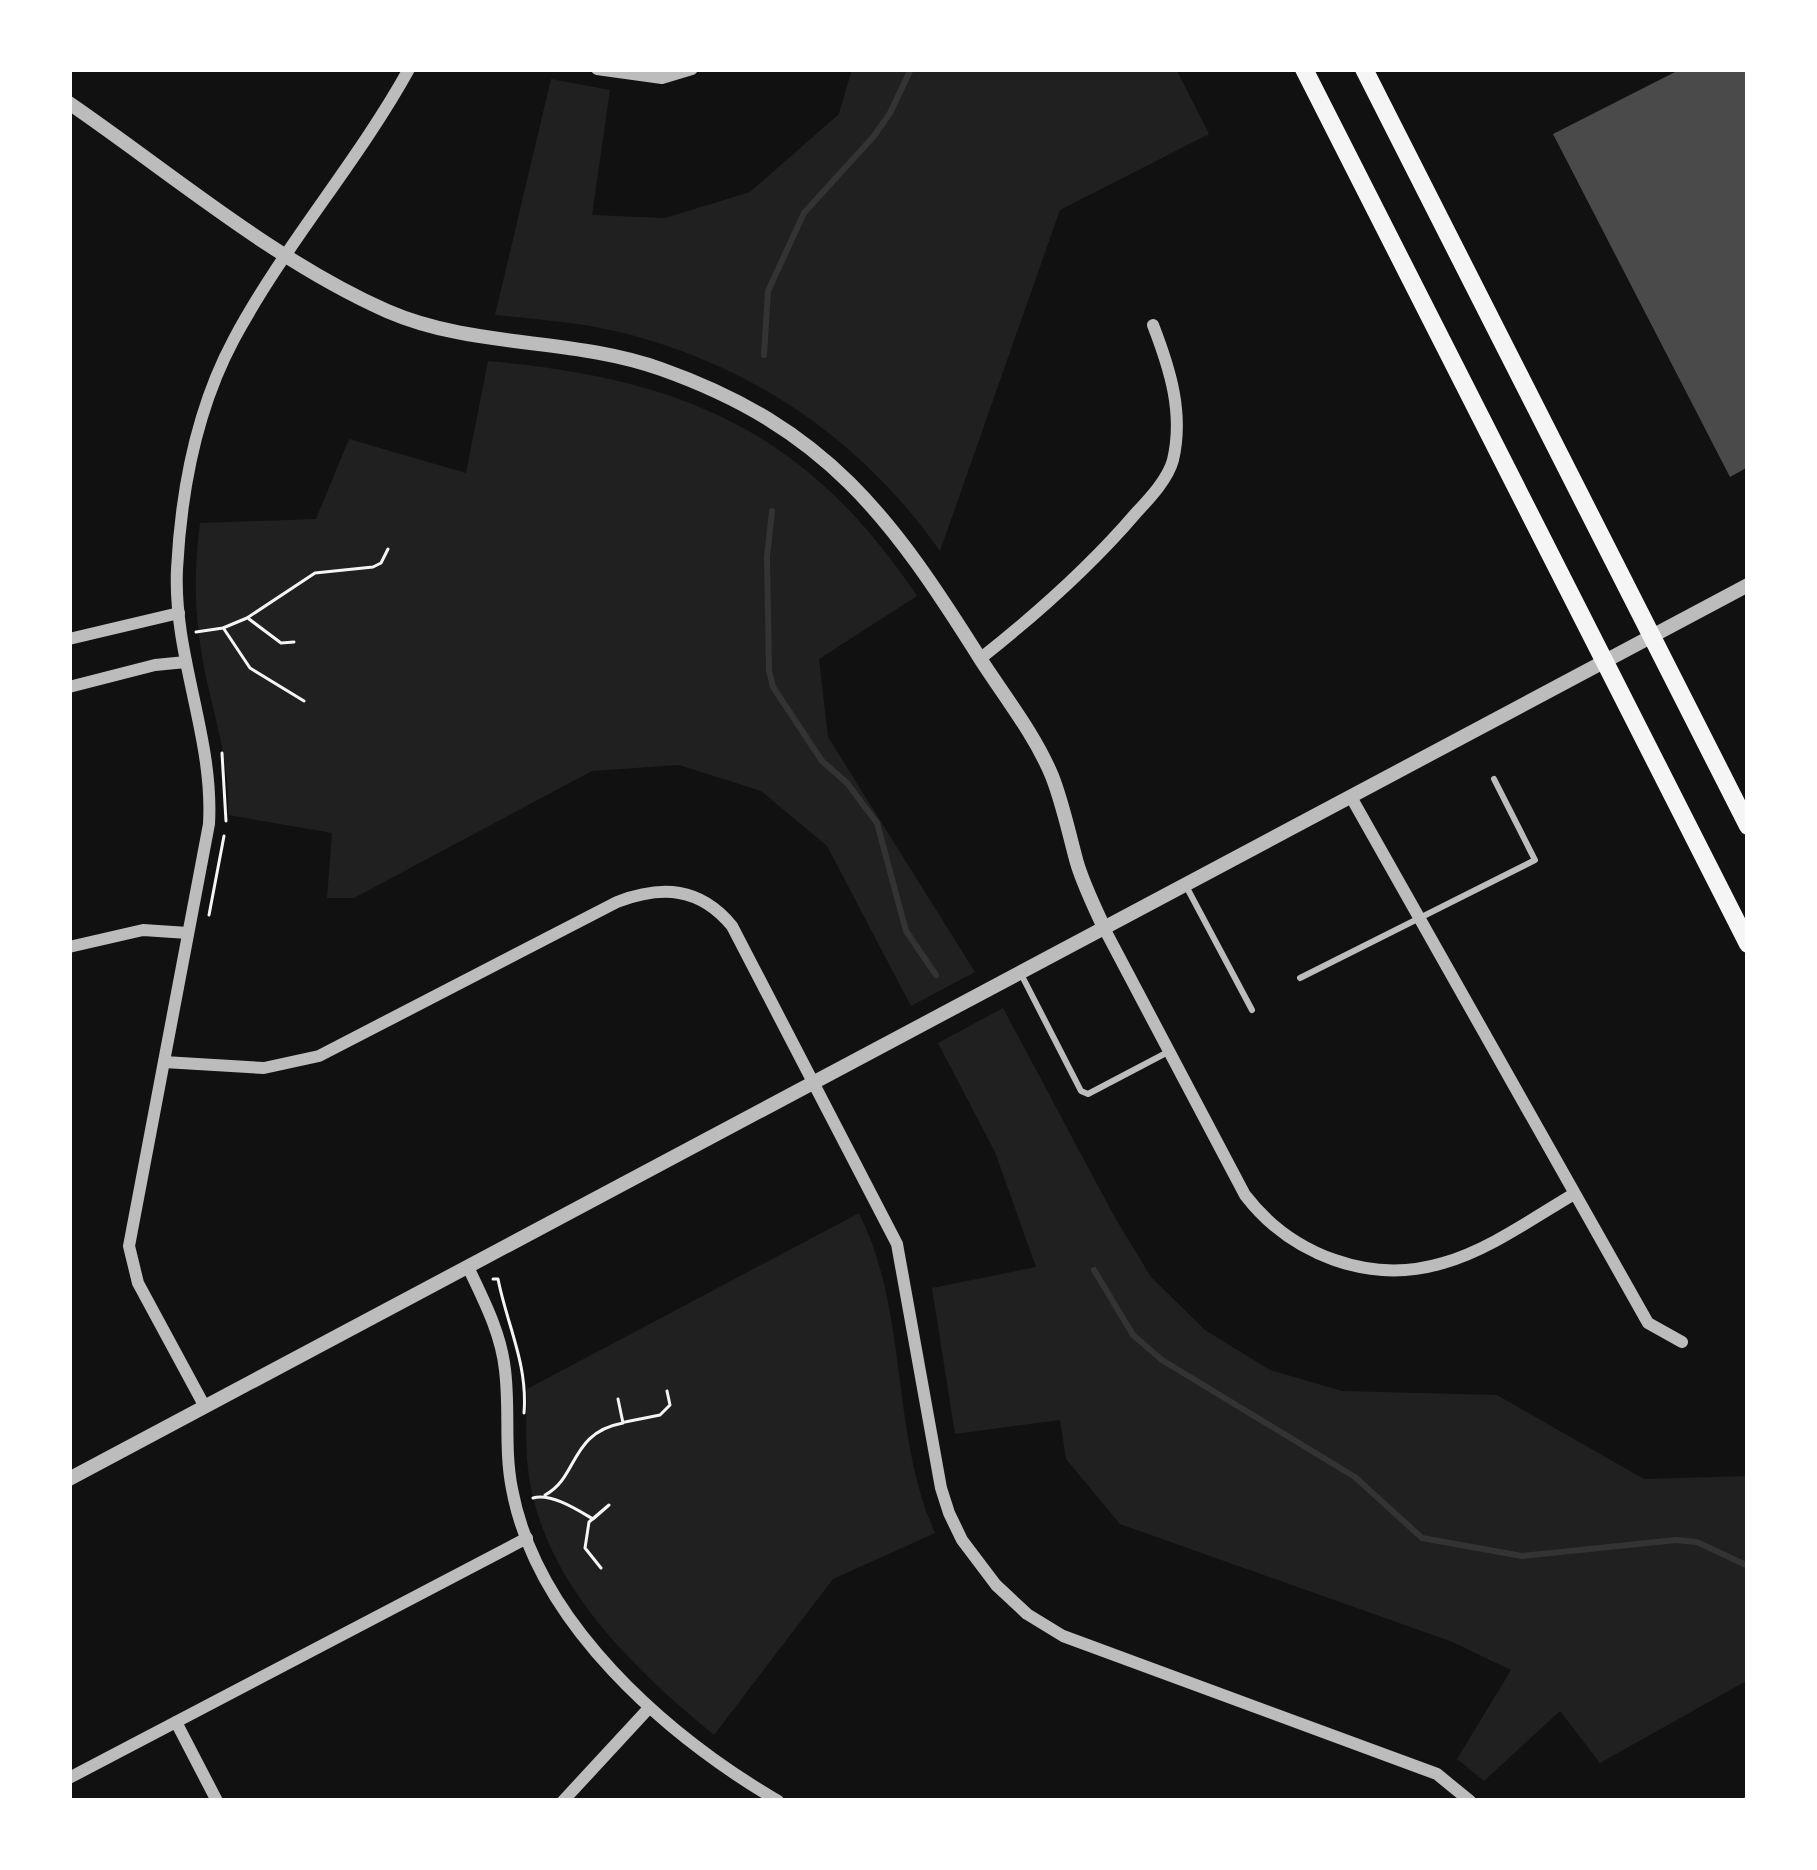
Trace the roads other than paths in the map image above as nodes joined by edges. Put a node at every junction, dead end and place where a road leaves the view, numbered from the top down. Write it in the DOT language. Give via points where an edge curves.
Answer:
graph roads {
  1 [pos="409,69"];
  2 [pos="597,69"];
  3 [pos="692,69"];
  4 [pos="1304,69"];
  5 [pos="1364,69"];
  6 [pos="70,105"];
  7 [pos="286,255"];
  8 [pos="1154,325"];
  9 [pos="1748,585"];
  10 [pos="179,614"];
  11 [pos="1653,637"];
  12 [pos="69,639"];
  13 [pos="981,658"];
  14 [pos="186,662"];
  15 [pos="1606,663"];
  16 [pos="69,687"];
  17 [pos="1494,779"];
  18 [pos="1351,797"];
  19 [pos="1748,826"];
  20 [pos="1186,886"];
  21 [pos="1417,918"];
  22 [pos="1105,930"];
  23 [pos="188,933"];
  24 [pos="1748,944"];
  25 [pos="69,947"];
  26 [pos="1021,974"];
  27 [pos="1300,978"];
  28 [pos="1252,1010"];
  29 [pos="1168,1052"];
  30 [pos="164,1062"];
  31 [pos="816,1084"];
  32 [pos="1574,1193"];
  33 [pos="468,1267"];
  34 [pos="1682,1342"];
  35 [pos="205,1407"];
  36 [pos="69,1479"];
  37 [pos="527,1538"];
  38 [pos="649,1708"];
  39 [pos="176,1722"];
  40 [pos="69,1778"];
  41 [pos="217,1801"];
  42 [pos="563,1801"];
  43 [pos="778,1801"];
  44 [pos="1470,1801"];
  1 -- 7 [label="street"];
  2 -- 3 [label="street" via="662,78"];
  4 -- 15 [label="main road"];
  5 -- 11 [label="main road"];
  6 -- 7 [label="street"];
  7 -- 10 [label="street" via="232,342 195,444 177,571"];
  7 -- 13 [label="street" via="418,323 628,359 757,412 875,506"];
  8 -- 13 [label="street" via="1174,384 1172,464 1101,554"];
  9 -- 11 [label="street"];
  10 -- 12 [label="street"];
  10 -- 14 [label="street"];
  11 -- 15 [label="street"];
  11 -- 19 [label="main road"];
  13 -- 22 [label="street" via="1050,771"];
  14 -- 16 [label="street"];
  14 -- 23 [label="street" via="211,791"];
  15 -- 18 [label="street"];
  15 -- 24 [label="main road"];
  17 -- 21 [label="lane" via="1535,860"];
  18 -- 20 [label="street"];
  18 -- 21 [label="street"];
  20 -- 22 [label="street"];
  20 -- 28 [label="lane"];
  21 -- 27 [label="lane"];
  21 -- 32 [label="street"];
  22 -- 26 [label="street"];
  22 -- 29 [label="street"];
  23 -- 25 [label="street" via="143,930"];
  23 -- 30 [label="street"];
  26 -- 29 [label="lane" via="1081,1091"];
  26 -- 31 [label="street"];
  29 -- 32 [label="street" via="1252,1204 1283,1233 1342,1263 1408,1270 1443,1263"];
  30 -- 31 [label="street" via="264,1068 319,1056 617,902 656,890 707,902 731,926"];
  30 -- 35 [label="street" via="129,1246 138,1283"];
  31 -- 33 [label="street"];
  31 -- 44 [label="street" via="897,1244 940,1488 962,1540 995,1585 1064,1636 1398,1759 1447,1780"];
  32 -- 34 [label="street" via="1648,1323"];
  33 -- 35 [label="street"];
  33 -- 37 [label="street" via="502,1348 510,1477"];
  35 -- 36 [label="street"];
  37 -- 38 [label="street" via="557,1597"];
  37 -- 39 [label="street"];
  38 -- 42 [label="street"];
  38 -- 43 [label="street"];
  39 -- 40 [label="street"];
  39 -- 41 [label="street"];
}
